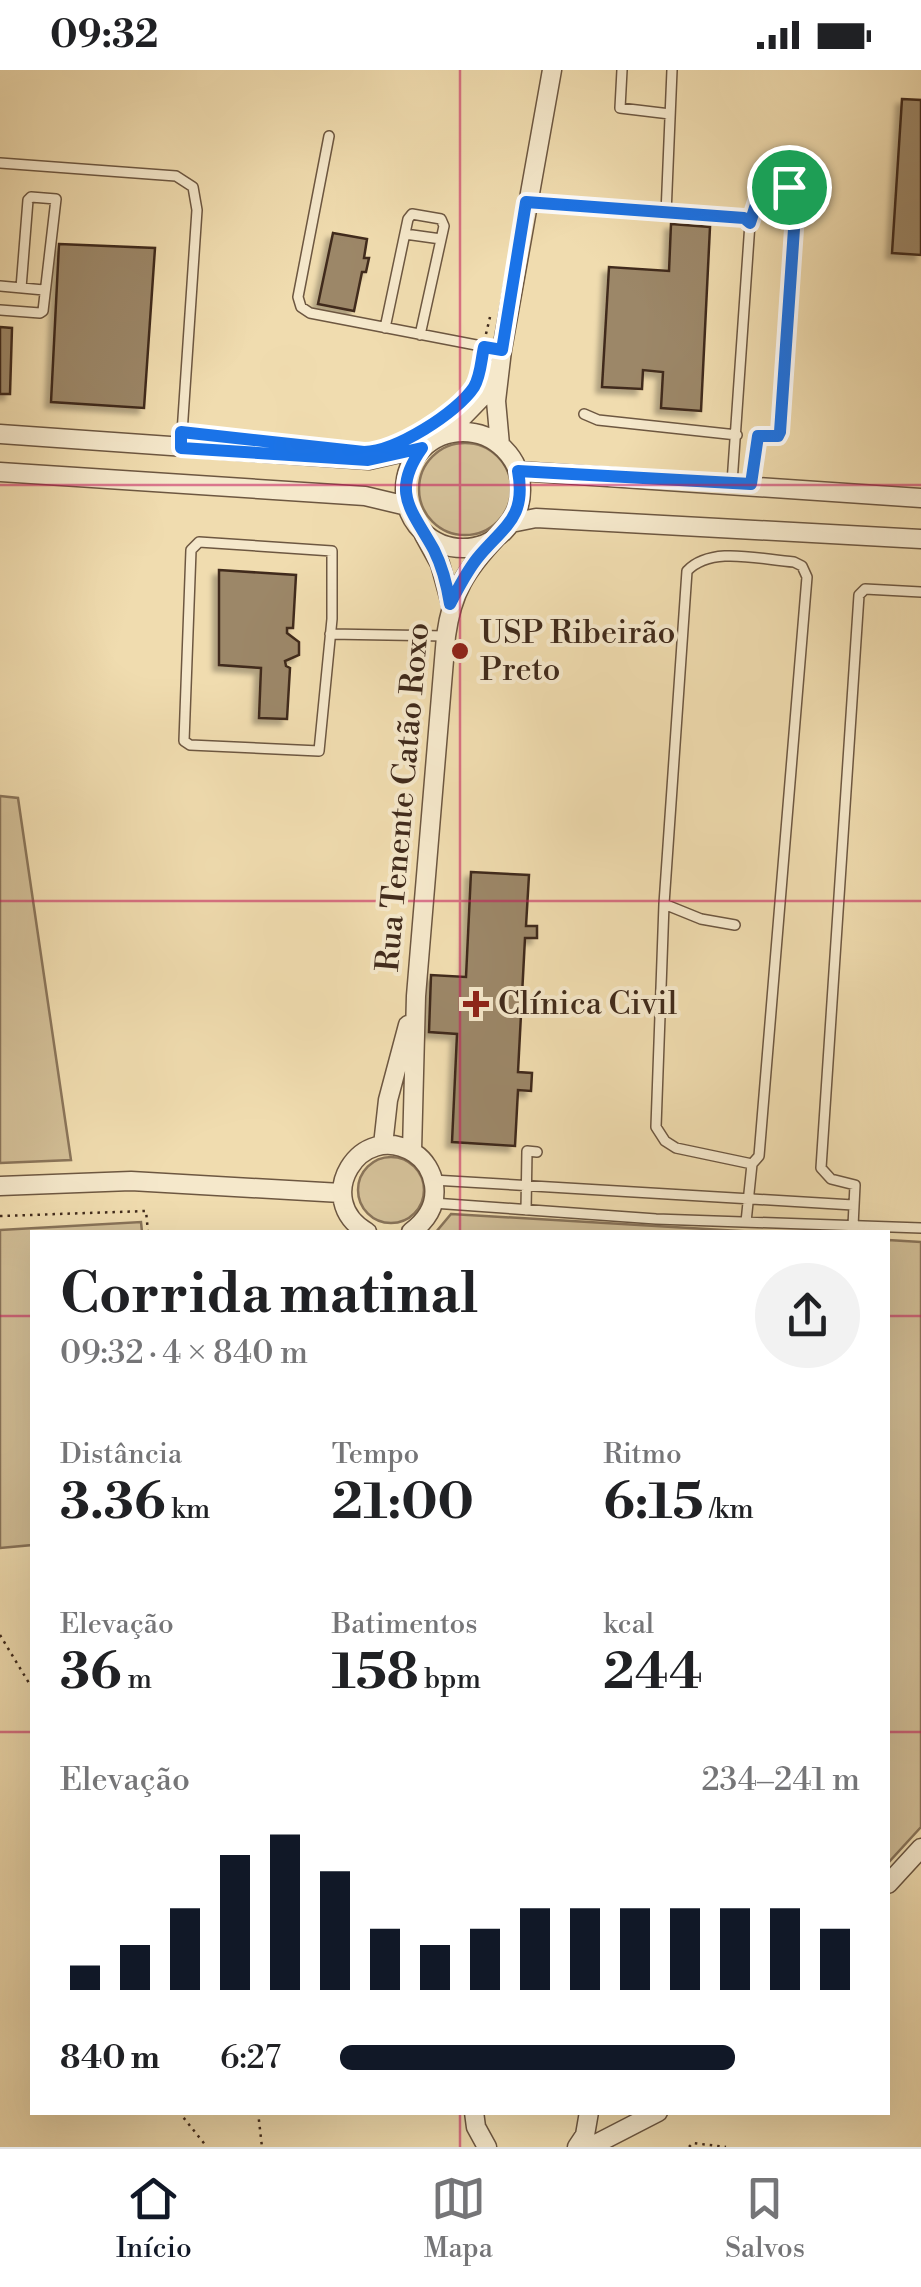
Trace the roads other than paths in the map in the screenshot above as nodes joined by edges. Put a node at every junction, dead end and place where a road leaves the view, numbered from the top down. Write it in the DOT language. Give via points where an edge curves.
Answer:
graph roads {
  1 [pos="552,70"];
  2 [pos="622,70"];
  3 [pos="672,70"];
  4 [pos="670,114"];
  5 [pos="329,136"];
  6 [pos="0,163"];
  7 [pos="526,202"];
  8 [pos="666,214"];
  9 [pos="750,223"];
  10 [pos="405,234"];
  11 [pos="441,239"];
  12 [pos="0,286"];
  13 [pos="21,288"];
  14 [pos="44,290"];
  15 [pos="0,310"];
  16 [pos="385,328"];
  17 [pos="420,335"];
  18 [pos="493,349"];
  19 [pos="584,414"];
  20 [pos="0,434"];
  21 [pos="447,434"];
  22 [pos="737,434"];
  23 [pos="416,443"];
  24 [pos="500,445"];
  25 [pos="181,448"];
  26 [pos="518,471"];
  27 [pos="0,472"];
  28 [pos="742,484"];
  29 [pos="921,498"];
  30 [pos="407,506"];
  31 [pos="511,524"];
  32 [pos="420,529"];
  33 [pos="496,538"];
  34 [pos="921,539"];
  35 [pos="921,592"];
  36 [pos="450,604"];
  37 [pos="330,634"];
  38 [pos="446,636"];
  39 [pos="664,904"];
  40 [pos="736,925"];
  41 [pos="416,996"];
  42 [pos="382,1144"];
  43 [pos="412,1151"];
  44 [pos="536,1152"];
  45 [pos="752,1164"];
  46 [pos="433,1180"];
  47 [pos="0,1186"];
  48 [pos="526,1186"];
  49 [pos="600,1191"];
  50 [pos="341,1192"];
  51 [pos="631,1192"];
  52 [pos="677,1195"];
  53 [pos="748,1198"];
  54 [pos="433,1203"];
  55 [pos="853,1205"];
  56 [pos="526,1210"];
  57 [pos="599,1215"];
  58 [pos="629,1217"];
  59 [pos="676,1220"];
  60 [pos="746,1222"];
  61 [pos="853,1226"];
  62 [pos="921,1228"];
  63 [pos="364,1230"];
  64 [pos="412,1230"];
  65 [pos="921,1848"];
  66 [pos="913,1862"];
  67 [pos="890,1882"];
  68 [pos="474,2115"];
  69 [pos="588,2115"];
  70 [pos="652,2115"];
  71 [pos="487,2147"];
  72 [pos="577,2147"];
  73 [pos="590,2147"];
  1 -- 7 [label="street"];
  2 -- 4 [label="lane" via="620,108"];
  3 -- 4 [label="lane"];
  4 -- 8 [label="lane"];
  5 -- 16 [label="lane" via="300,307"];
  6 -- 25 [label="lane" via="176,176 193,187 197,210"];
  7 -- 8 [label="lane"];
  7 -- 18 [label="street"];
  8 -- 9 [label="lane"];
  9 -- 22 [label="lane"];
  9 -- 28 [label="lane" via="764,187 793,190 780,432 758,436"];
  10 -- 11 [label="lane"];
  10 -- 11 [label="lane" via="412,214 441,218"];
  10 -- 16 [label="lane"];
  11 -- 17 [label="lane"];
  12 -- 13 [label="lane"];
  13 -- 14 [label="lane"];
  13 -- 14 [label="lane" via="28,200 52,198 57,204"];
  14 -- 15 [label="lane" via="40,313"];
  16 -- 17 [label="lane"];
  17 -- 18 [label="lane"];
  18 -- 21 [label="street" via="482,397"];
  18 -- 24 [label="street"];
  19 -- 22 [label="lane"];
  20 -- 25 [label="street"];
  21 -- 23 [label="street"];
  21 -- 24 [label="street" via="466,431"];
  22 -- 28 [label="lane"];
  23 -- 25 [label="street" via="368,460"];
  23 -- 30 [label="street"];
  24 -- 26 [label="street"];
  26 -- 28 [label="street"];
  26 -- 31 [label="street" via="521,489"];
  27 -- 30 [label="street" via="365,496"];
  28 -- 29 [label="street"];
  30 -- 32 [label="street"];
  31 -- 33 [label="street"];
  31 -- 34 [label="street" via="536,518"];
  32 -- 33 [label="street" via="456,548"];
  32 -- 36 [label="street, Rua Tenente Catão Roxo" via="440,564"];
  33 -- 36 [label="street, Rua Tenente Catão Roxo"];
  35 -- 55 [label="lane" via="858,594 821,1168 831,1180 854,1184"];
  36 -- 38 [label="street, Rua Tenente Catão Roxo"];
  37 -- 37 [label="lane" via="332,551 193,546 184,741 319,751"];
  37 -- 38 [label="lane"];
  38 -- 41 [label="street, Rua Tenente Catão Roxo"];
  39 -- 40 [label="lane"];
  39 -- 45 [label="lane" via="656,1127 676,1148"];
  39 -- 45 [label="lane" via="687,572 711,556 794,562 807,577 759,1156"];
  41 -- 42 [label="street, Rua Tenente Catão Roxo"];
  41 -- 43 [label="street, Rua Tenente Catão Roxo"];
  42 -- 43 [label="street"];
  42 -- 50 [label="street" via="353,1160"];
  43 -- 46 [label="street"];
  44 -- 48 [label="lane" via="527,1152"];
  45 -- 53 [label="lane"];
  46 -- 48 [label="lane"];
  46 -- 54 [label="street"];
  47 -- 50 [label="street" via="131,1181"];
  48 -- 49 [label="lane"];
  48 -- 56 [label="lane"];
  49 -- 51 [label="lane"];
  49 -- 57 [label="lane"];
  50 -- 63 [label="street" via="351,1220"];
  51 -- 52 [label="lane"];
  51 -- 58 [label="lane"];
  52 -- 53 [label="lane"];
  52 -- 59 [label="lane"];
  53 -- 55 [label="lane"];
  53 -- 60 [label="lane"];
  54 -- 56 [label="lane"];
  54 -- 64 [label="street"];
  55 -- 61 [label="lane"];
  56 -- 57 [label="lane"];
  57 -- 58 [label="lane"];
  58 -- 59 [label="lane"];
  59 -- 60 [label="lane"];
  60 -- 61 [label="lane"];
  61 -- 62 [label="lane"];
  65 -- 66 [label="street"];
  66 -- 67 [label="street"];
  68 -- 71 [label="street"];
  69 -- 72 [label="street"];
  70 -- 73 [label="street"];
}
